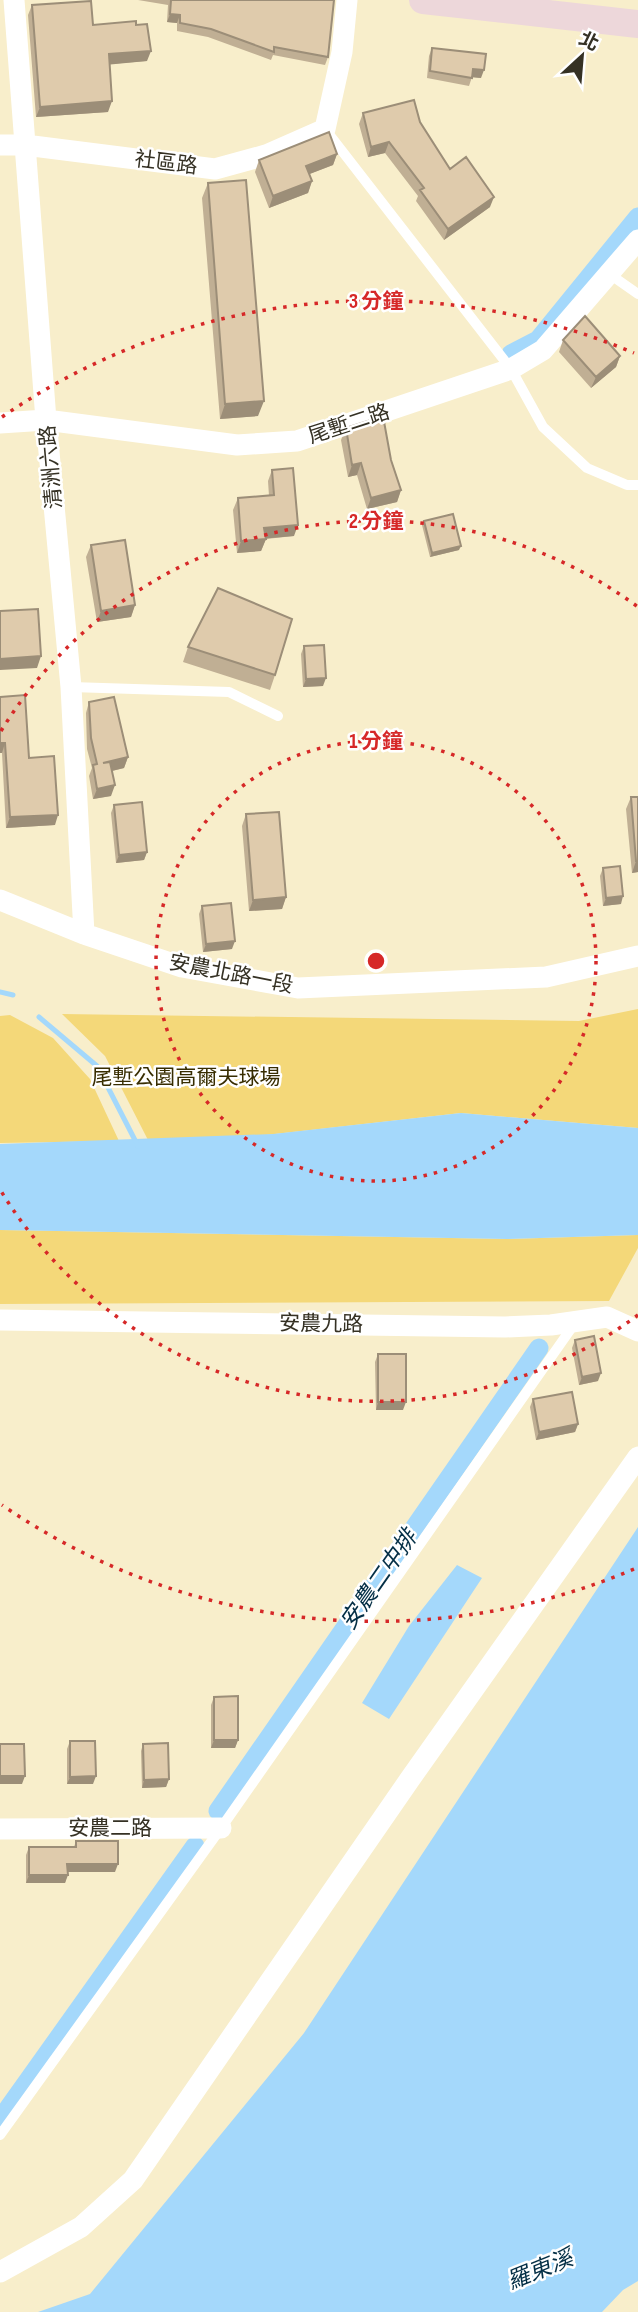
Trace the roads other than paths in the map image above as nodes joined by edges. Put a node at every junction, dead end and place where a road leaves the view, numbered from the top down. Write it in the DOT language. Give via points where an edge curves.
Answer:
graph roads {
  1 [pos="14,0"];
  2 [pos="346,0"];
  3 [pos="423,0"];
  4 [pos="482,3"];
  5 [pos="638,24"];
  6 [pos="325,129"];
  7 [pos="0,145"];
  8 [pos="25,145"];
  9 [pos="638,240"];
  10 [pos="608,273"];
  11 [pos="638,294"];
  12 [pos="511,369"];
  13 [pos="46,420"];
  14 [pos="0,424"];
  15 [pos="638,485"];
  16 [pos="71,687"];
  17 [pos="278,716"];
  18 [pos="0,900"];
  19 [pos="84,934"];
  20 [pos="638,956"];
  21 [pos="0,1320"];
  22 [pos="575,1322"];
  23 [pos="638,1331"];
  24 [pos="638,1457"];
  25 [pos="221,1828"];
  26 [pos="0,1829"];
  27 [pos="0,2135"];
  28 [pos="0,2272"];
  1 -- 8 [label="street, 清洲六路"];
  2 -- 6 [label="street" via="342,52"];
  3 -- 4 [label="main road"];
  4 -- 5 [label="main road"];
  6 -- 8 [label="street, 社區路" via="266,155 215,169"];
  6 -- 12 [label="lane"];
  7 -- 8 [label="street, 社區路"];
  8 -- 13 [label="street, 清洲六路"];
  9 -- 10 [label="street, 尾塹二路"];
  10 -- 11 [label="lane"];
  10 -- 12 [label="street, 尾塹二路" via="543,350"];
  12 -- 13 [label="street, 尾塹二路" via="298,441 237,445"];
  12 -- 15 [label="lane" via="543,427 587,468"];
  13 -- 14 [label="street, 尾塹二路"];
  13 -- 16 [label="street, 清洲六路"];
  16 -- 17 [label="lane" via="229,692"];
  16 -- 19 [label="street, 清洲六路"];
  18 -- 19 [label="street, 安農北路一段"];
  19 -- 20 [label="street, 安農北路一段" via="182,967 298,989 546,978"];
  21 -- 22 [label="street, 安農九路" via="505,1327"];
  22 -- 23 [label="street, 安農九路" via="607,1317"];
  22 -- 25 [label="lane"];
  24 -- 28 [label="street" via="133,2180 81,2227"];
  25 -- 26 [label="street, 安農二路"];
  25 -- 27 [label="lane"];
}
